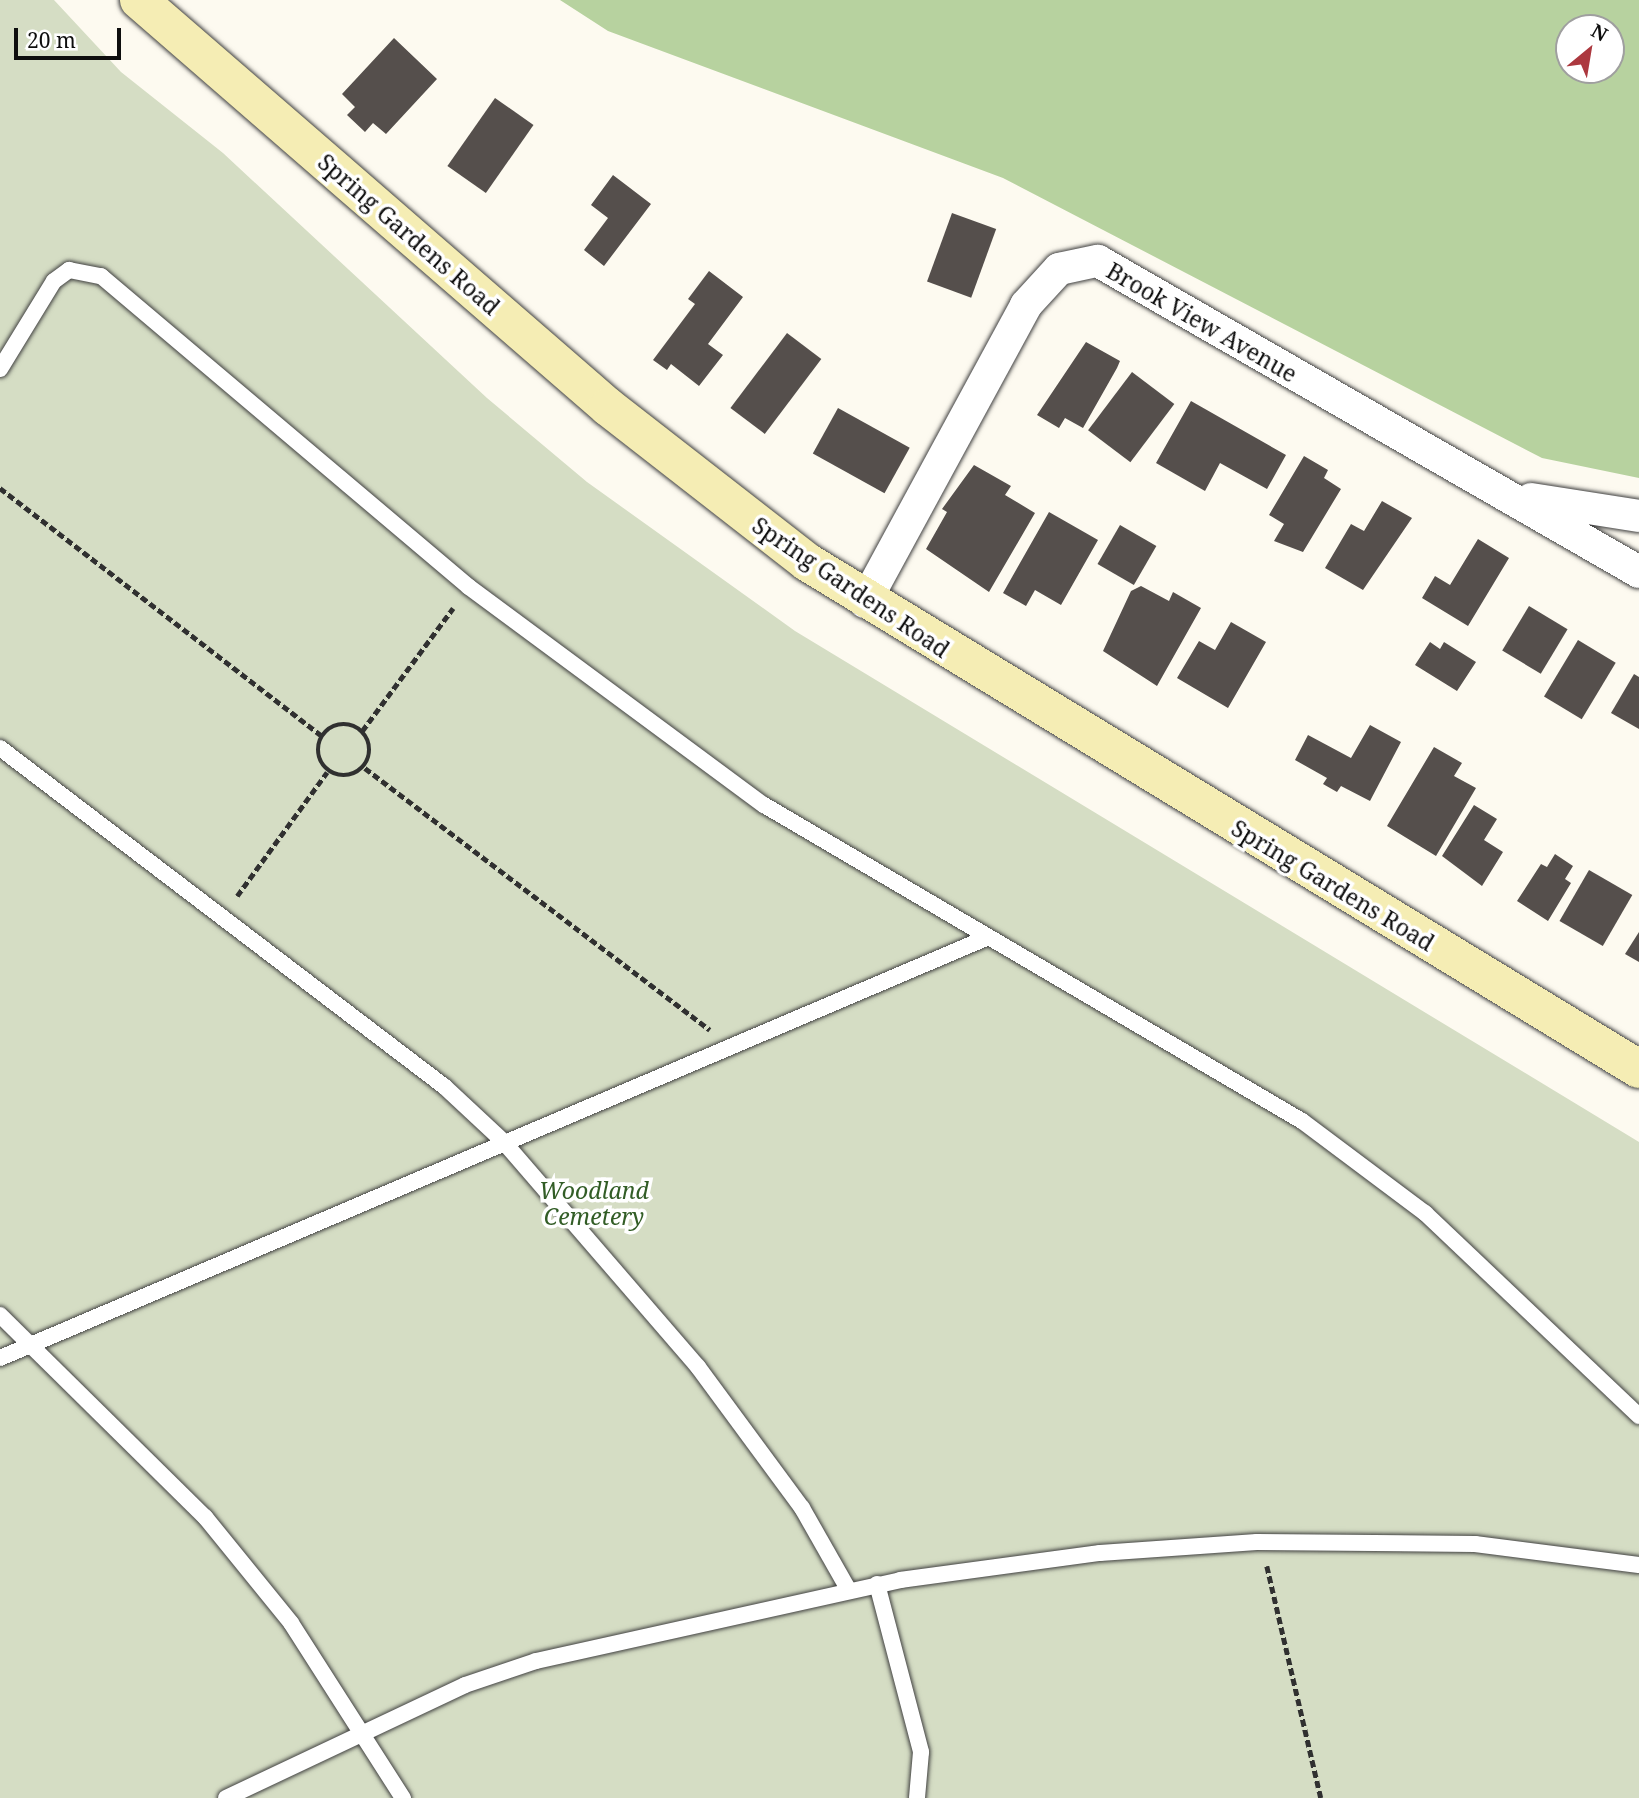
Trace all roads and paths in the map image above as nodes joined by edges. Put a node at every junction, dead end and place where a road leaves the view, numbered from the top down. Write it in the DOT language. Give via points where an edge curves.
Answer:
graph roads {
  1 [pos="139,0"];
  2 [pos="0,369"];
  3 [pos="0,488"];
  4 [pos="1516,497"];
  5 [pos="1639,516"];
  6 [pos="1639,572"];
  7 [pos="468,587"];
  8 [pos="865,602"];
  9 [pos="362,731"];
  10 [pos="321,735"];
  11 [pos="0,748"];
  12 [pos="365,768"];
  13 [pos="327,772"];
  14 [pos="224,915"];
  15 [pos="986,938"];
  16 [pos="731,1045"];
  17 [pos="1639,1069"];
  18 [pos="503,1141"];
  19 [pos="0,1315"];
  20 [pos="32,1343"];
  21 [pos="0,1358"];
  22 [pos="1639,1416"];
  23 [pos="1257,1542"];
  24 [pos="1639,1565"];
  25 [pos="877,1584"];
  26 [pos="848,1589"];
  27 [pos="366,1732"];
  28 [pos="226,1798"];
  29 [pos="403,1798"];
  30 [pos="917,1798"];
  31 [pos="1321,1798"];
  1 -- 8 [label="street, Spring Gardens Road" via="608,407"];
  2 -- 7 [label="lane" via="54,281 69,270 88,269"];
  3 -- 10 [label="path"];
  4 -- 5 [label="street"];
  4 -- 6 [label="street, Brook View Avenue"];
  4 -- 8 [label="street, Brook View Avenue" via="1098,261 1059,269 1026,305"];
  7 -- 9 [label="path"];
  7 -- 15 [label="lane" via="764,805"];
  8 -- 17 [label="street, Spring Gardens Road"];
  9 -- 10 [label="path" via="340,723"];
  9 -- 12 [label="path" via="371,749"];
  10 -- 13 [label="path" via="317,755"];
  11 -- 14 [label="lane"];
  12 -- 13 [label="path" via="347,777"];
  12 -- 16 [label="path"];
  13 -- 14 [label="path"];
  14 -- 18 [label="lane"];
  15 -- 16 [label="lane"];
  15 -- 22 [label="lane" via="1303,1121 1425,1213"];
  16 -- 18 [label="lane"];
  18 -- 20 [label="lane"];
  18 -- 26 [label="lane" via="698,1367 802,1508"];
  19 -- 20 [label="lane"];
  20 -- 21 [label="lane"];
  20 -- 27 [label="lane" via="205,1517 291,1623"];
  23 -- 24 [label="lane" via="1475,1544"];
  23 -- 25 [label="lane" via="1100,1553"];
  23 -- 31 [label="path" via="1275,1586"];
  25 -- 26 [label="lane"];
  25 -- 30 [label="lane" via="920,1752"];
  26 -- 27 [label="lane" via="536,1661 464,1685"];
  27 -- 28 [label="lane"];
  27 -- 29 [label="lane"];
}
